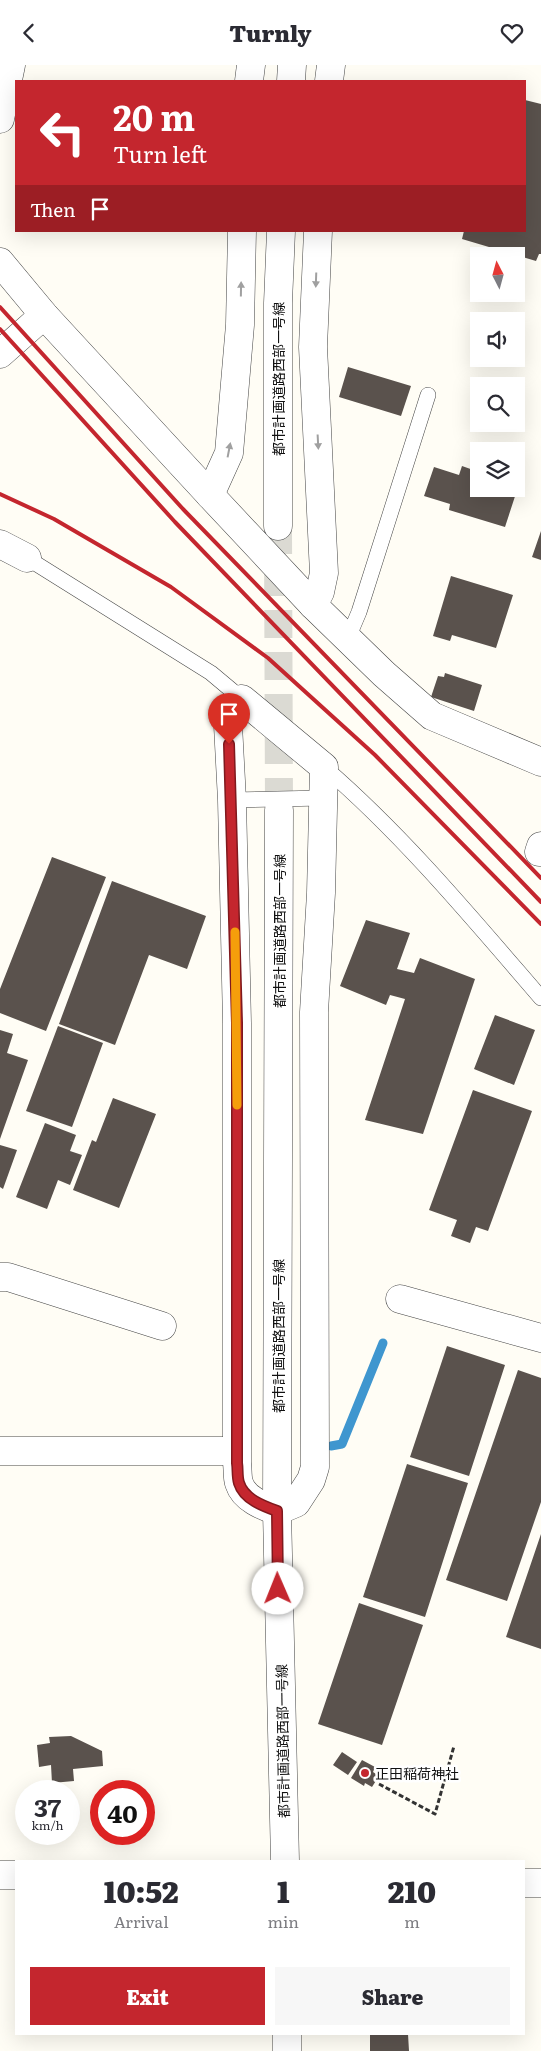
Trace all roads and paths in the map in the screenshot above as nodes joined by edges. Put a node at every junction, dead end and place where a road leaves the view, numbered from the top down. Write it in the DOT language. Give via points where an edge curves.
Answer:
graph roads {
  1 [pos="10,65"];
  2 [pos="251,65"];
  3 [pos="292,65"];
  4 [pos="331,65"];
  5 [pos="250,80"];
  6 [pos="291,80"];
  7 [pos="329,80"];
  8 [pos="0,119"];
  9 [pos="242,232"];
  10 [pos="281,232"];
  11 [pos="318,232"];
  12 [pos="0,262"];
  13 [pos="44,315"];
  14 [pos="0,354"];
  15 [pos="428,395"];
  16 [pos="210,495"];
  17 [pos="278,527"];
  18 [pos="0,543"];
  19 [pos="27,558"];
  20 [pos="313,605"];
  21 [pos="348,638"];
  22 [pos="242,699"];
  23 [pos="541,762"];
  24 [pos="324,767"];
  25 [pos="323,798"];
  26 [pos="232,800"];
  27 [pos="280,810"];
  28 [pos="541,998"];
  29 [pos="0,1277"];
  30 [pos="400,1299"];
  31 [pos="162,1326"];
  32 [pos="541,1338"];
  33 [pos="0,1451"];
  34 [pos="238,1451"];
  35 [pos="277,1511"];
  36 [pos="454,1746"];
  37 [pos="380,1784"];
  38 [pos="285,1860"];
  39 [pos="0,1875"];
  40 [pos="15,1875"];
  41 [pos="525,1883"];
  42 [pos="541,1883"];
  43 [pos="287,2035"];
  44 [pos="287,2051"];
  1 -- 8 [label="street"];
  2 -- 5 [label="street"];
  3 -- 6 [label="street"];
  4 -- 7 [label="street"];
  16 -- 9 [label="street, one-way" via="229,453 240,325"];
  10 -- 17 [label="street, 都市計画道路西部一号線"];
  11 -- 20 [label="street, one-way" via="314,347 324,573"];
  12 -- 13 [label="street"];
  13 -- 14 [label="street"];
  13 -- 16 [label="street"];
  15 -- 21 [label="lane"];
  16 -- 20 [label="street"];
  18 -- 19 [label="street"];
  19 -- 22 [label="lane" via="203,668"];
  20 -- 21 [label="street"];
  21 -- 23 [label="street" via="432,717"];
  22 -- 24 [label="street"];
  22 -- 26 [label="street" via="232,712 228,725"];
  24 -- 25 [label="street"];
  24 -- 28 [label="lane" via="418,858"];
  25 -- 26 [label="lane"];
  25 -- 35 [label="street" via="314,1013 315,1467 312,1480 296,1503"];
  26 -- 34 [label="street" via="237,1023"];
  27 -- 35 [label="street, 都市計画道路西部一号線"];
  29 -- 31 [label="street"];
  30 -- 32 [label="street"];
  33 -- 34 [label="street"];
  34 -- 35 [label="street" via="239,1484 259,1505"];
  35 -- 38 [label="street, 都市計画道路西部一号線"];
  36 -- 37 [label="path" via="435,1814"];
  39 -- 40 [label="street"];
  41 -- 42 [label="street"];
  43 -- 44 [label="street"];
}
